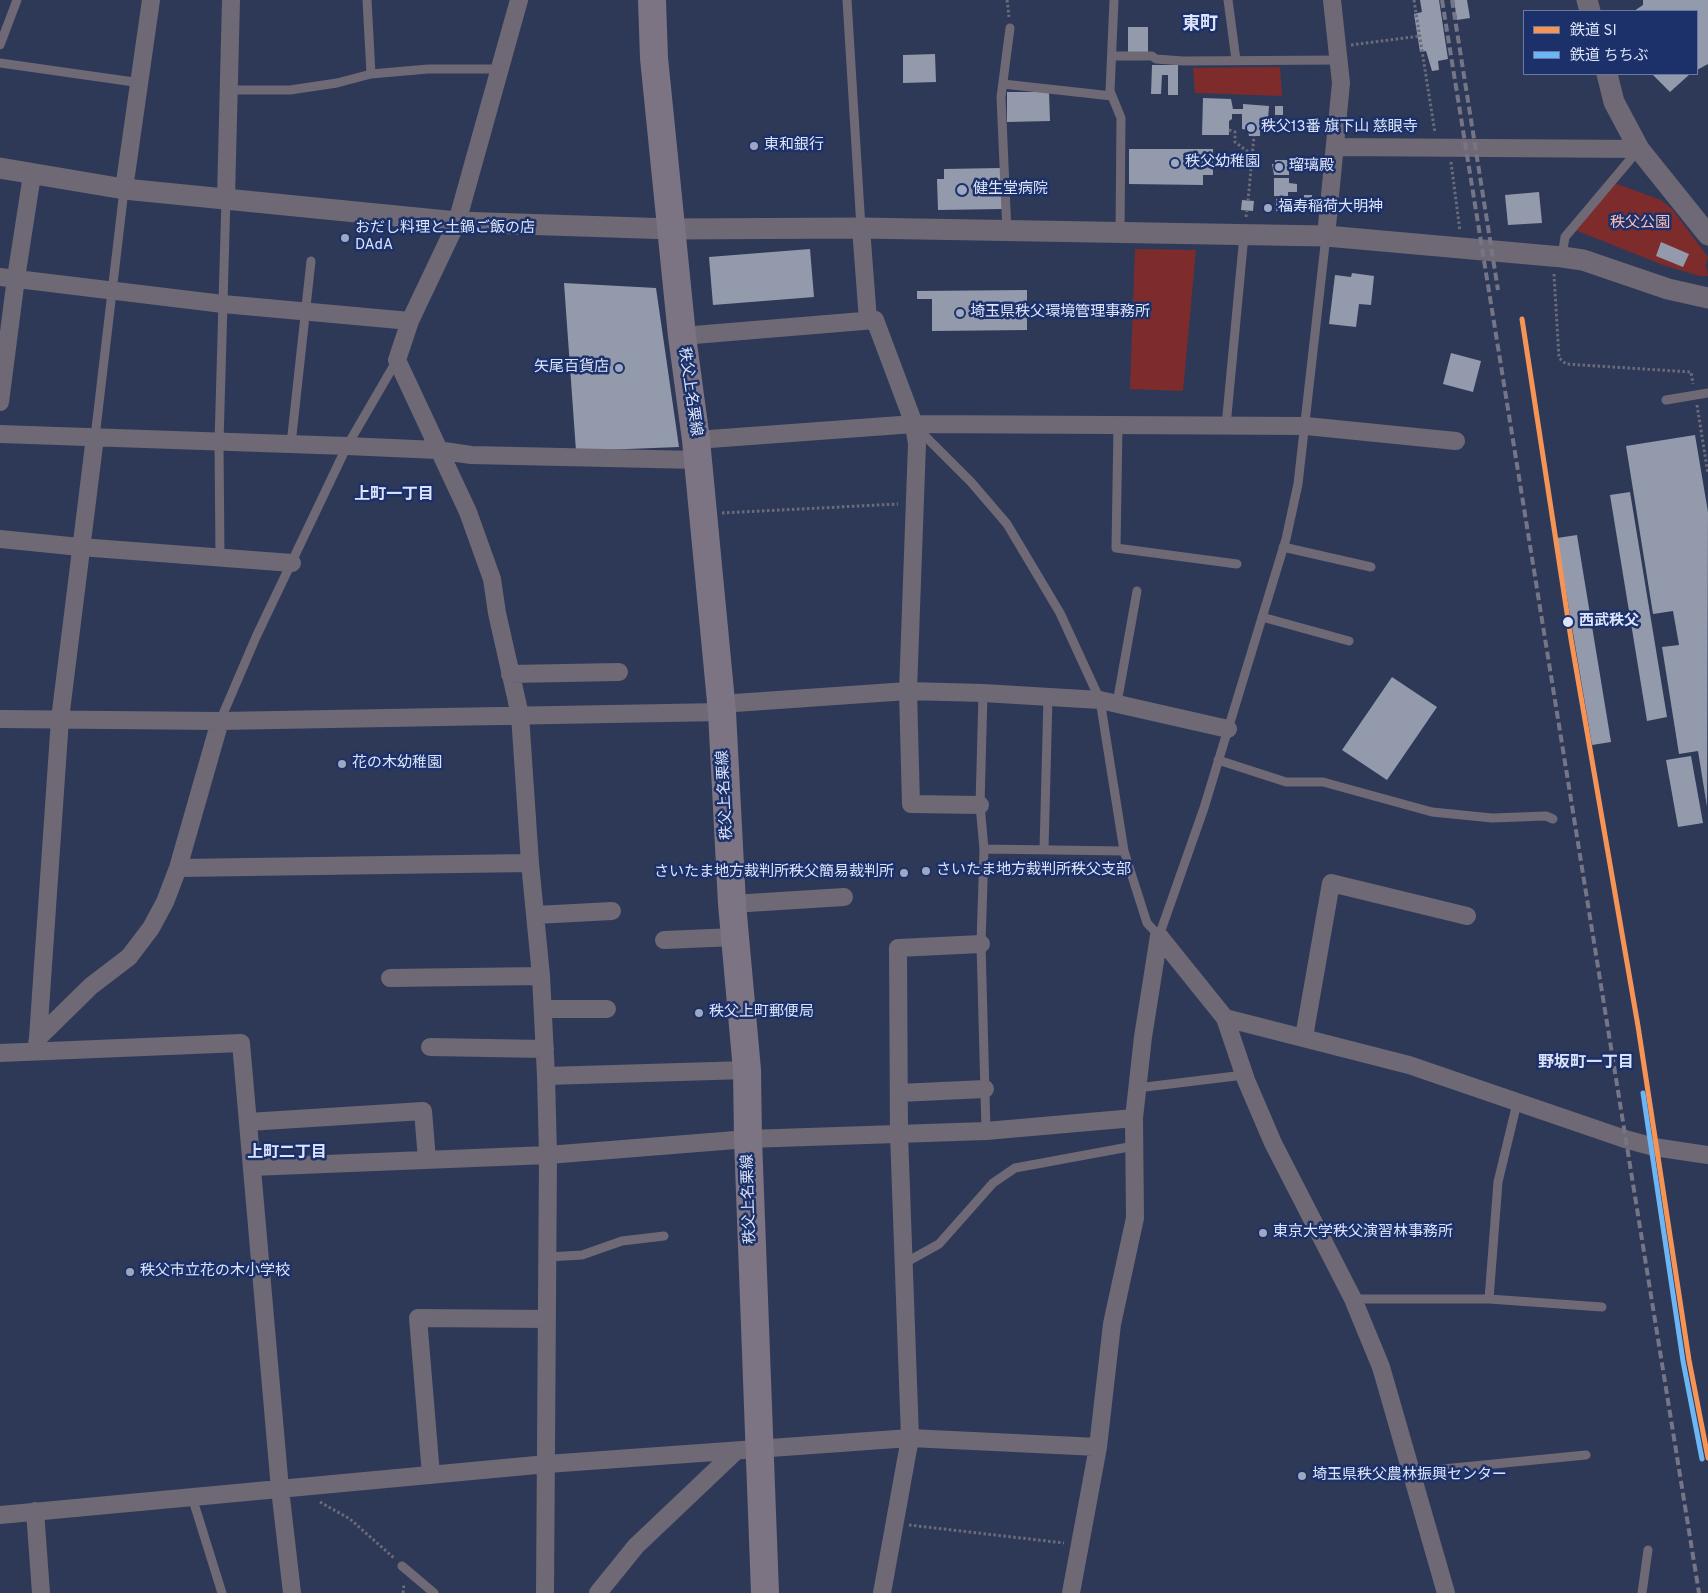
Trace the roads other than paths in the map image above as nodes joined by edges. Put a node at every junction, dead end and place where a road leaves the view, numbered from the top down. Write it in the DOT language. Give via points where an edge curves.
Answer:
graph roads {
  1 [pos="17,0"];
  2 [pos="152,0"];
  3 [pos="231,0"];
  4 [pos="367,0"];
  5 [pos="519,0"];
  6 [pos="652,0"];
  7 [pos="847,0"];
  8 [pos="1114,0"];
  9 [pos="1228,0"];
  10 [pos="1332,0"];
  11 [pos="1010,28"];
  12 [pos="0,45"];
  13 [pos="1339,53"];
  14 [pos="1113,56"];
  15 [pos="1236,60"];
  16 [pos="0,63"];
  17 [pos="500,69"];
  18 [pos="370,74"];
  19 [pos="1607,75"];
  20 [pos="141,83"];
  21 [pos="1003,84"];
  22 [pos="229,90"];
  23 [pos="1112,96"];
  24 [pos="1336,147"];
  25 [pos="1639,149"];
  26 [pos="0,168"];
  27 [pos="32,175"];
  28 [pos="124,189"];
  29 [pos="226,198"];
  30 [pos="457,222"];
  31 [pos="1245,227"];
  32 [pos="861,228"];
  33 [pos="672,229"];
  34 [pos="1007,232"];
  35 [pos="1120,234"];
  36 [pos="1708,235"];
  37 [pos="1326,236"];
  38 [pos="1558,256"];
  39 [pos="311,261"];
  40 [pos="8,278"];
  41 [pos="112,290"];
  42 [pos="1708,298"];
  43 [pos="224,304"];
  44 [pos="305,311"];
  45 [pos="410,320"];
  46 [pos="868,320"];
  47 [pos="682,336"];
  48 [pos="397,360"];
  49 [pos="1708,392"];
  50 [pos="1666,400"];
  51 [pos="0,402"];
  52 [pos="914,424"];
  53 [pos="1118,425"];
  54 [pos="1226,426"];
  55 [pos="1306,426"];
  56 [pos="0,434"];
  57 [pos="95,437"];
  58 [pos="1456,441"];
  59 [pos="219,442"];
  60 [pos="292,444"];
  61 [pos="347,446"];
  62 [pos="437,450"];
  63 [pos="697,450"];
  64 [pos="0,539"];
  65 [pos="1283,547"];
  66 [pos="80,548"];
  67 [pos="220,558"];
  68 [pos="292,563"];
  69 [pos="1237,564"];
  70 [pos="1371,567"];
  71 [pos="1137,590"];
  72 [pos="1262,616"];
  73 [pos="1349,641"];
  74 [pos="618,672"];
  75 [pos="510,674"];
  76 [pos="908,691"];
  77 [pos="983,694"];
  78 [pos="1048,697"];
  79 [pos="1108,702"];
  80 [pos="721,708"];
  81 [pos="520,715"];
  82 [pos="0,719"];
  83 [pos="60,719"];
  84 [pos="220,721"];
  85 [pos="1228,729"];
  86 [pos="1218,760"];
  87 [pos="980,806"];
  88 [pos="1553,819"];
  89 [pos="984,848"];
  90 [pos="1044,850"];
  91 [pos="1124,851"];
  92 [pos="530,863"];
  93 [pos="178,868"];
  94 [pos="844,896"];
  95 [pos="732,904"];
  96 [pos="612,911"];
  97 [pos="535,915"];
  98 [pos="1467,916"];
  99 [pos="1159,936"];
  100 [pos="735,937"];
  101 [pos="664,940"];
  102 [pos="981,944"];
  103 [pos="541,976"];
  104 [pos="390,978"];
  105 [pos="543,1009"];
  106 [pos="607,1009"];
  107 [pos="1225,1018"];
  108 [pos="1304,1037"];
  109 [pos="37,1044"];
  110 [pos="430,1047"];
  111 [pos="545,1049"];
  112 [pos="0,1053"];
  113 [pos="747,1070"];
  114 [pos="1244,1075"];
  115 [pos="546,1076"];
  116 [pos="1137,1088"];
  117 [pos="985,1090"];
  118 [pos="899,1093"];
  119 [pos="1517,1103"];
  120 [pos="1134,1118"];
  121 [pos="248,1122"];
  122 [pos="986,1130"];
  123 [pos="899,1134"];
  124 [pos="748,1139"];
  125 [pos="1134,1146"];
  126 [pos="548,1155"];
  127 [pos="1708,1155"];
  128 [pos="427,1160"];
  129 [pos="252,1167"];
  130 [pos="664,1236"];
  131 [pos="548,1257"];
  132 [pos="903,1264"];
  133 [pos="1353,1299"];
  134 [pos="1489,1299"];
  135 [pos="1602,1307"];
  136 [pos="547,1319"];
  137 [pos="910,1438"];
  138 [pos="1098,1447"];
  139 [pos="748,1451"];
  140 [pos="1586,1455"];
  141 [pos="547,1464"];
  142 [pos="1412,1472"];
  143 [pos="431,1475"];
  144 [pos="288,1488"];
  145 [pos="192,1497"];
  146 [pos="35,1511"];
  147 [pos="0,1515"];
  148 [pos="1648,1550"];
  149 [pos="402,1566"];
  150 [pos="41,1593"];
  151 [pos="222,1593"];
  152 [pos="292,1593"];
  153 [pos="434,1593"];
  154 [pos="545,1593"];
  155 [pos="598,1593"];
  156 [pos="765,1593"];
  157 [pos="882,1593"];
  158 [pos="1071,1593"];
  159 [pos="1446,1593"];
  160 [pos="1642,1593"];
  1 -- 12 [label="lane"];
  2 -- 20 [label="street"];
  3 -- 22 [label="street"];
  4 -- 18 [label="lane"];
  5 -- 17 [label="street"];
  6 -- 33 [label="main road, 秩父上名栗線" via="654,58"];
  7 -- 32 [label="lane"];
  8 -- 14 [label="lane"];
  9 -- 15 [label="lane"];
  10 -- 13 [label="street"];
  11 -- 21 [label="lane"];
  13 -- 15 [label="lane"];
  13 -- 24 [label="street" via="1341,83"];
  14 -- 15 [label="lane"];
  14 -- 23 [label="lane"];
  16 -- 20 [label="lane"];
  17 -- 18 [label="lane" via="428,69"];
  17 -- 30 [label="street"];
  18 -- 22 [label="lane" via="290,90"];
  19 -- 25 [label="street" via="1614,102"];
  20 -- 28 [label="street"];
  21 -- 23 [label="lane"];
  21 -- 34 [label="lane"];
  22 -- 29 [label="street"];
  23 -- 35 [label="lane" via="1121,118"];
  24 -- 25 [label="street"];
  24 -- 37 [label="street"];
  25 -- 36 [label="street"];
  25 -- 38 [label="lane" via="1565,237"];
  26 -- 27 [label="street"];
  27 -- 28 [label="street"];
  27 -- 40 [label="street"];
  28 -- 29 [label="street"];
  28 -- 41 [label="lane"];
  29 -- 30 [label="street"];
  29 -- 43 [label="lane"];
  30 -- 33 [label="street"];
  30 -- 45 [label="street"];
  31 -- 35 [label="street"];
  31 -- 37 [label="street"];
  31 -- 54 [label="lane"];
  32 -- 33 [label="street"];
  32 -- 34 [label="street"];
  32 -- 46 [label="street"];
  33 -- 47 [label="main road, 秩父上名栗線"];
  34 -- 35 [label="street"];
  37 -- 38 [label="street"];
  37 -- 55 [label="lane"];
  38 -- 42 [label="street" via="1583,260 1668,289"];
  39 -- 44 [label="lane"];
  40 -- 41 [label="street"];
  40 -- 51 [label="street"];
  41 -- 43 [label="street"];
  41 -- 57 [label="lane"];
  43 -- 44 [label="street"];
  43 -- 59 [label="lane"];
  44 -- 45 [label="street"];
  44 -- 60 [label="lane"];
  45 -- 48 [label="street"];
  46 -- 47 [label="street"];
  46 -- 52 [label="street" via="875,320"];
  47 -- 63 [label="main road, 秩父上名栗線"];
  48 -- 61 [label="lane"];
  48 -- 62 [label="street"];
  49 -- 50 [label="lane"];
  52 -- 53 [label="street"];
  52 -- 63 [label="street"];
  52 -- 76 [label="street" via="917,444"];
  52 -- 79 [label="lane" via="1007,524"];
  53 -- 54 [label="street"];
  53 -- 69 [label="lane" via="1116,548"];
  54 -- 55 [label="street"];
  55 -- 58 [label="street"];
  55 -- 65 [label="lane" via="1298,484"];
  56 -- 57 [label="street"];
  57 -- 59 [label="street"];
  57 -- 66 [label="street"];
  59 -- 60 [label="street"];
  59 -- 67 [label="lane"];
  60 -- 61 [label="street"];
  61 -- 62 [label="street"];
  61 -- 68 [label="lane"];
  62 -- 63 [label="street" via="471,455"];
  62 -- 75 [label="street" via="468,512 492,580"];
  63 -- 80 [label="main road, 秩父上名栗線"];
  64 -- 66 [label="street"];
  65 -- 70 [label="lane"];
  65 -- 72 [label="lane"];
  66 -- 67 [label="street"];
  66 -- 83 [label="street"];
  67 -- 68 [label="street"];
  68 -- 84 [label="lane"];
  71 -- 79 [label="lane"];
  72 -- 73 [label="lane"];
  72 -- 85 [label="lane"];
  74 -- 75 [label="street"];
  75 -- 81 [label="street"];
  76 -- 77 [label="street"];
  76 -- 80 [label="street"];
  76 -- 87 [label="street" via="911,804"];
  77 -- 78 [label="street"];
  77 -- 87 [label="lane"];
  78 -- 79 [label="street"];
  78 -- 90 [label="lane"];
  79 -- 85 [label="street"];
  79 -- 91 [label="lane"];
  80 -- 81 [label="street"];
  80 -- 95 [label="main road, 秩父上名栗線"];
  81 -- 84 [label="street"];
  81 -- 92 [label="street"];
  82 -- 83 [label="street"];
  83 -- 84 [label="street"];
  83 -- 109 [label="street"];
  84 -- 93 [label="street"];
  85 -- 86 [label="lane"];
  86 -- 88 [label="lane" via="1286,782 1322,782 1432,812 1492,818 1546,816"];
  86 -- 99 [label="lane"];
  87 -- 89 [label="lane"];
  89 -- 90 [label="lane"];
  89 -- 102 [label="lane"];
  90 -- 91 [label="lane"];
  91 -- 99 [label="lane" via="1147,922"];
  92 -- 93 [label="street"];
  92 -- 97 [label="street"];
  93 -- 109 [label="street" via="165,902 129,957 91,986"];
  94 -- 95 [label="street"];
  95 -- 100 [label="main road, 秩父上名栗線"];
  96 -- 97 [label="street"];
  97 -- 103 [label="street"];
  98 -- 108 [label="street" via="1330,883"];
  99 -- 107 [label="street"];
  99 -- 116 [label="street"];
  100 -- 101 [label="street"];
  100 -- 113 [label="main road, 秩父上名栗線"];
  102 -- 117 [label="lane"];
  102 -- 118 [label="street" via="898,948"];
  103 -- 104 [label="street"];
  103 -- 105 [label="street"];
  105 -- 106 [label="street"];
  105 -- 111 [label="street"];
  107 -- 108 [label="street"];
  107 -- 114 [label="street"];
  108 -- 119 [label="street" via="1409,1065"];
  109 -- 112 [label="street"];
  109 -- 121 [label="street" via="241,1043"];
  110 -- 111 [label="street"];
  111 -- 115 [label="street"];
  113 -- 115 [label="street"];
  113 -- 124 [label="main road, 秩父上名栗線"];
  114 -- 116 [label="lane"];
  114 -- 133 [label="street" via="1273,1144"];
  115 -- 126 [label="street"];
  116 -- 120 [label="street"];
  117 -- 118 [label="street"];
  117 -- 122 [label="lane"];
  118 -- 123 [label="street"];
  119 -- 127 [label="street" via="1654,1147"];
  119 -- 134 [label="lane" via="1498,1182"];
  120 -- 122 [label="street"];
  120 -- 125 [label="street"];
  121 -- 128 [label="street" via="423,1111"];
  121 -- 129 [label="street"];
  122 -- 123 [label="street"];
  123 -- 124 [label="street"];
  123 -- 132 [label="street"];
  124 -- 126 [label="street"];
  124 -- 139 [label="main road, 秩父上名栗線"];
  125 -- 132 [label="lane" via="1015,1168 993,1182 939,1244"];
  125 -- 138 [label="street" via="1135,1218 1112,1324"];
  126 -- 128 [label="street"];
  126 -- 131 [label="street"];
  128 -- 129 [label="street"];
  129 -- 144 [label="street"];
  130 -- 131 [label="lane" via="622,1241 582,1255"];
  131 -- 136 [label="street"];
  132 -- 137 [label="street"];
  133 -- 134 [label="lane"];
  133 -- 142 [label="street" via="1381,1367"];
  134 -- 135 [label="lane"];
  136 -- 141 [label="street"];
  136 -- 143 [label="street" via="418,1318"];
  137 -- 138 [label="street"];
  137 -- 139 [label="street"];
  137 -- 157 [label="street"];
  138 -- 158 [label="street"];
  139 -- 141 [label="street"];
  139 -- 155 [label="street" via="636,1546"];
  139 -- 156 [label="main road, 秩父上名栗線"];
  140 -- 142 [label="lane"];
  141 -- 143 [label="street"];
  141 -- 154 [label="street"];
  142 -- 159 [label="street"];
  143 -- 144 [label="street"];
  144 -- 145 [label="street"];
  144 -- 152 [label="street"];
  145 -- 146 [label="street"];
  145 -- 151 [label="lane"];
  146 -- 147 [label="street"];
  146 -- 150 [label="street"];
  148 -- 160 [label="lane"];
  149 -- 153 [label="lane"];
}
